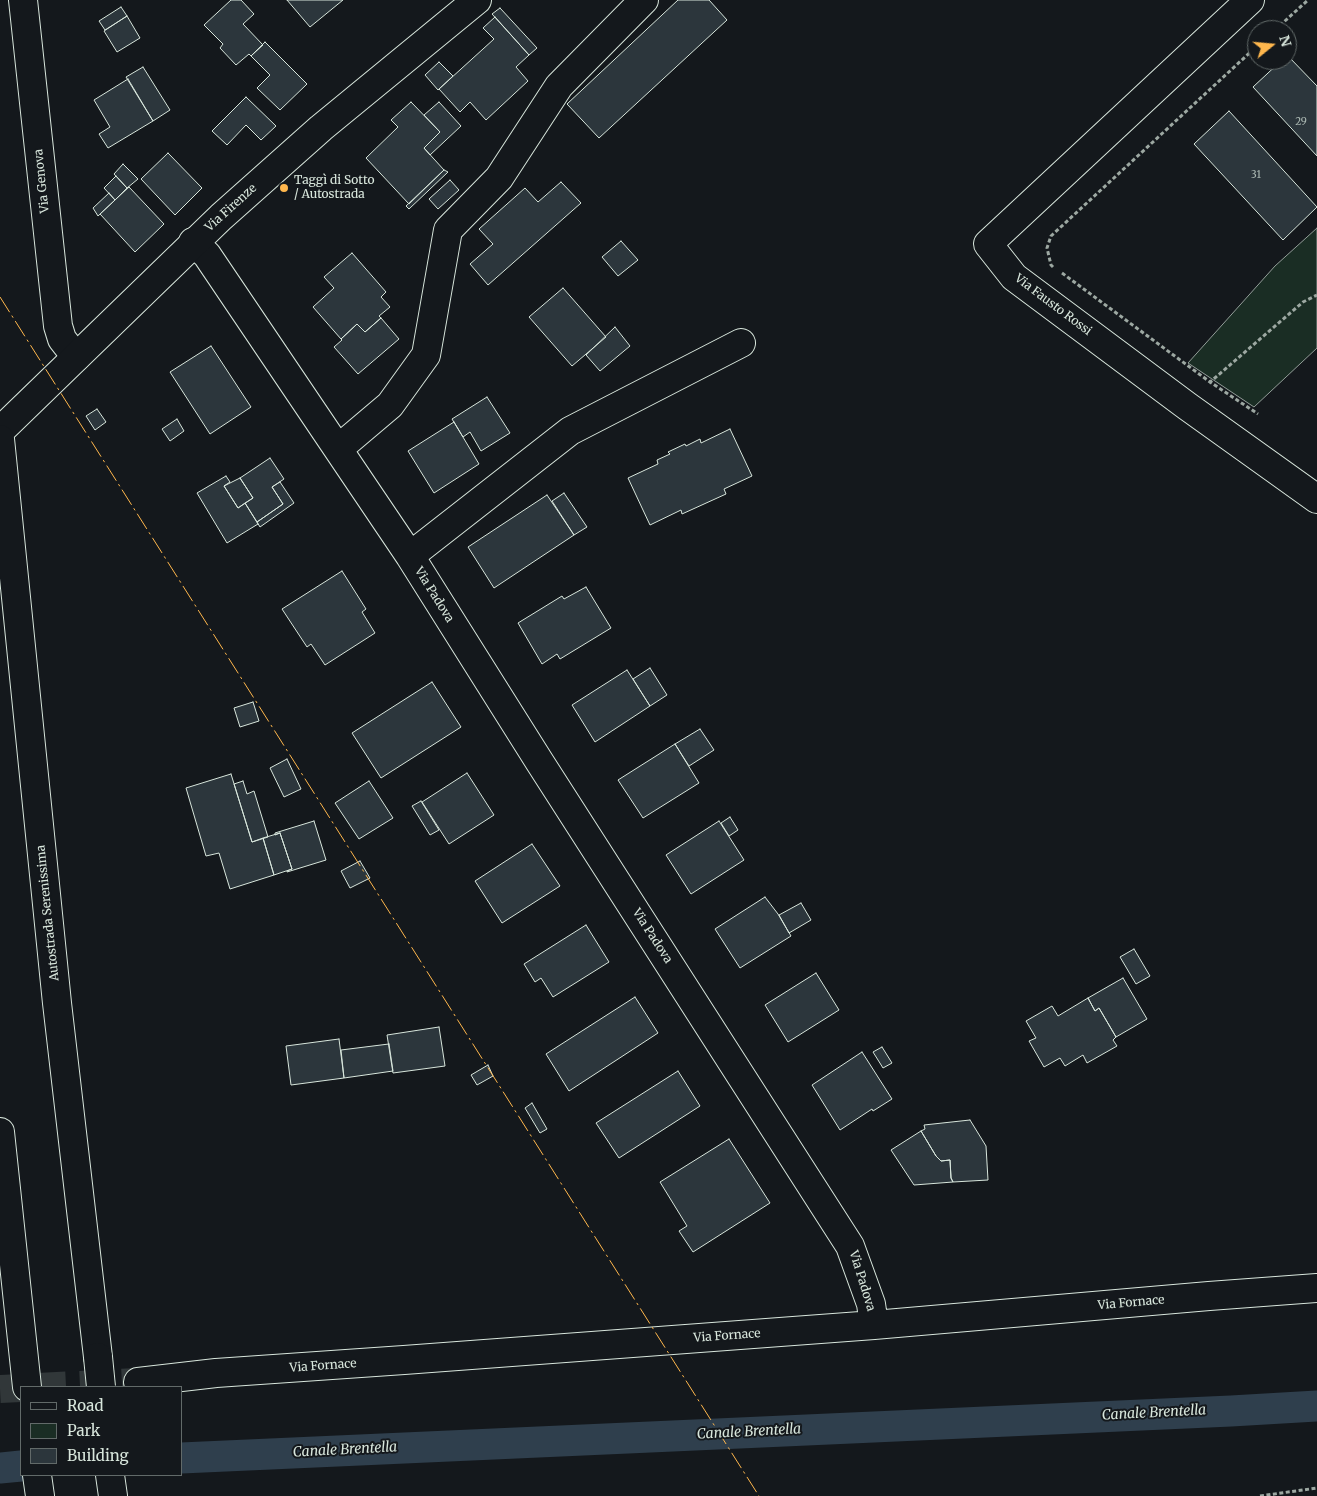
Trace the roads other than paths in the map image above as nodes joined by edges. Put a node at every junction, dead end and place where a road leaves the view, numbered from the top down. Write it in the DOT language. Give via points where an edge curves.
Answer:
graph roads {
  1 [pos="22,0"];
  2 [pos="476,0"];
  3 [pos="644,0"];
  4 [pos="1250,0"];
  5 [pos="194,242"];
  6 [pos="741,343"];
  7 [pos="76,357"];
  8 [pos="0,431"];
  9 [pos="0,439"];
  10 [pos="338,449"];
  11 [pos="1317,499"];
  12 [pos="410,556"];
  13 [pos="0,1132"];
  14 [pos="1317,1288"];
  15 [pos="874,1325"];
  16 [pos="138,1382"];
  17 [pos="27,1386"];
  18 [pos="101,1386"];
  19 [pos="37,1476"];
  20 [pos="110,1476"];
  21 [pos="40,1496"];
  22 [pos="113,1496"];
  1 -- 7 [label="main road, Via Genova" via="58,326 62,339"];
  2 -- 5 [label="main road, Via Firenze" via="321,128"];
  3 -- 10 [label="main road" via="559,86 499,178 448,230 426,355 390,405"];
  4 -- 11 [label="main road, Via Fausto Rossi" via="988,244 1014,277"];
  5 -- 7 [label="main road, Via Firenze"];
  5 -- 10 [label="main road, Via Padova" via="207,255"];
  6 -- 12 [label="main road, Via Padova" via="570,431"];
  7 -- 8 [label="main road, Via Firenze"];
  9 -- 18 [label="main road, Autostrada Serenissima, bridge" via="57,1003"];
  10 -- 12 [label="main road, Via Padova"];
  12 -- 15 [label="main road, Via Padova" via="850,1246 871,1304"];
  13 -- 17 [label="main road"];
  14 -- 15 [label="main road, Via Fornace"];
  15 -- 16 [label="main road, Via Fornace" via="216,1373"];
  19 -- 21 [label="main road"];
  20 -- 22 [label="main road"];
}
